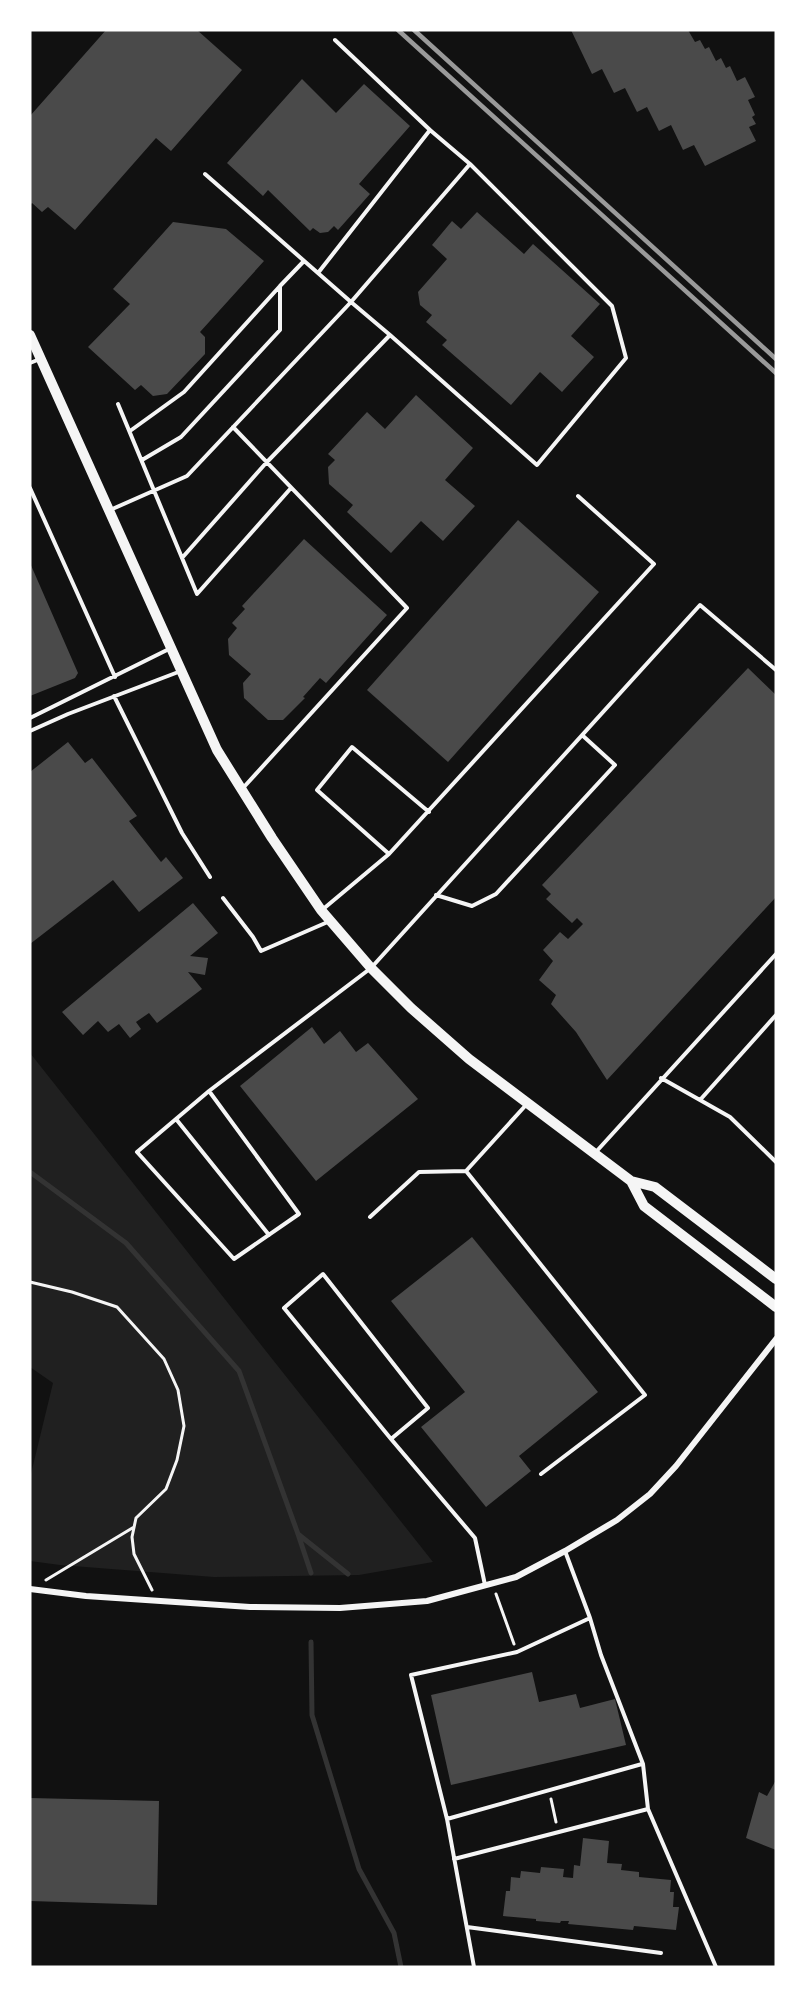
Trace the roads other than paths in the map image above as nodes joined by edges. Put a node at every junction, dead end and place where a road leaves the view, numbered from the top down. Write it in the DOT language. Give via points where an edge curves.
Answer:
graph roads {
  1 [pos="335,40"];
  2 [pos="430,130"];
  3 [pos="470,164"];
  4 [pos="205,174"];
  5 [pos="304,261"];
  6 [pos="318,273"];
  7 [pos="280,286"];
  8 [pos="351,302"];
  9 [pos="30,335"];
  10 [pos="390,335"];
  11 [pos="41,358"];
  12 [pos="30,363"];
  13 [pos="118,404"];
  14 [pos="233,427"];
  15 [pos="130,431"];
  16 [pos="142,460"];
  17 [pos="266,463"];
  18 [pos="291,488"];
  19 [pos="30,489"];
  20 [pos="154,490"];
  21 [pos="578,496"];
  22 [pos="109,510"];
  23 [pos="182,558"];
  24 [pos="171,649"];
  25 [pos="776,670"];
  26 [pos="182,671"];
  27 [pos="115,676"];
  28 [pos="114,696"];
  29 [pos="30,718"];
  30 [pos="30,731"];
  31 [pos="582,734"];
  32 [pos="243,789"];
  33 [pos="429,812"];
  34 [pos="390,854"];
  35 [pos="210,877"];
  36 [pos="436,895"];
  37 [pos="223,898"];
  38 [pos="321,910"];
  39 [pos="331,921"];
  40 [pos="776,954"];
  41 [pos="370,968"];
  42 [pos="776,1015"];
  43 [pos="662,1078"];
  44 [pos="209,1091"];
  45 [pos="700,1100"];
  46 [pos="527,1105"];
  47 [pos="176,1119"];
  48 [pos="594,1154"];
  49 [pos="776,1162"];
  50 [pos="466,1171"];
  51 [pos="632,1181"];
  52 [pos="370,1217"];
  53 [pos="268,1235"];
  54 [pos="776,1279"];
  55 [pos="776,1307"];
  56 [pos="776,1339"];
  57 [pos="391,1439"];
  58 [pos="542,1474"];
  59 [pos="565,1551"];
  60 [pos="489,1584"];
  61 [pos="30,1589"];
  62 [pos="590,1618"];
  63 [pos="643,1764"];
  64 [pos="648,1809"];
  65 [pos="447,1819"];
  66 [pos="454,1860"];
  67 [pos="466,1927"];
  68 [pos="661,1953"];
  69 [pos="474,1967"];
  70 [pos="716,1967"];
  1 -- 2 [label="lane"];
  2 -- 3 [label="lane"];
  2 -- 6 [label="lane"];
  3 -- 8 [label="lane"];
  3 -- 10 [label="lane" via="612,306 626,358 537,465"];
  4 -- 5 [label="lane"];
  5 -- 6 [label="lane"];
  5 -- 7 [label="lane"];
  6 -- 8 [label="lane"];
  7 -- 15 [label="lane" via="184,392"];
  7 -- 16 [label="lane" via="280,330 181,437"];
  8 -- 10 [label="lane"];
  8 -- 14 [label="lane"];
  9 -- 11 [label="street"];
  10 -- 17 [label="lane"];
  11 -- 12 [label="lane"];
  11 -- 22 [label="street"];
  13 -- 15 [label="lane"];
  14 -- 17 [label="lane"];
  14 -- 20 [label="lane" via="187,476"];
  15 -- 16 [label="lane"];
  16 -- 20 [label="lane"];
  17 -- 18 [label="lane"];
  17 -- 23 [label="lane"];
  18 -- 23 [label="lane" via="197,594"];
  18 -- 32 [label="lane" via="406,608"];
  19 -- 27 [label="lane"];
  20 -- 22 [label="lane"];
  20 -- 23 [label="lane"];
  21 -- 33 [label="lane" via="654,564"];
  22 -- 24 [label="street"];
  24 -- 26 [label="street"];
  24 -- 27 [label="lane"];
  25 -- 31 [label="lane" via="700,605"];
  26 -- 28 [label="lane"];
  26 -- 32 [label="street" via="217,750"];
  27 -- 29 [label="lane"];
  28 -- 30 [label="lane"];
  28 -- 35 [label="lane" via="182,833"];
  31 -- 36 [label="lane"];
  31 -- 36 [label="lane" via="615,765 496,894 472,906"];
  32 -- 38 [label="street"];
  33 -- 34 [label="lane"];
  33 -- 34 [label="lane" via="352,747 317,790"];
  34 -- 38 [label="lane"];
  36 -- 41 [label="lane"];
  37 -- 39 [label="lane" via="261,951"];
  38 -- 39 [label="street"];
  39 -- 41 [label="street"];
  40 -- 43 [label="lane"];
  41 -- 44 [label="lane"];
  41 -- 46 [label="street" via="469,1059"];
  42 -- 45 [label="lane"];
  43 -- 45 [label="lane"];
  43 -- 48 [label="lane"];
  44 -- 47 [label="lane"];
  44 -- 53 [label="lane" via="299,1214"];
  45 -- 49 [label="lane" via="730,1117"];
  46 -- 48 [label="street"];
  46 -- 50 [label="lane"];
  47 -- 53 [label="lane"];
  47 -- 53 [label="lane" via="137,1152 234,1259"];
  48 -- 51 [label="street"];
  50 -- 52 [label="lane" via="419,1172"];
  50 -- 58 [label="lane" via="645,1395"];
  51 -- 54 [label="street" via="656,1187"];
  51 -- 55 [label="street" via="644,1206"];
  56 -- 59 [label="street" via="650,1494 617,1520"];
  57 -- 57 [label="lane" via="284,1308 323,1274 428,1408"];
  57 -- 60 [label="lane" via="475,1538"];
  59 -- 60 [label="street" via="516,1577"];
  59 -- 62 [label="lane"];
  60 -- 61 [label="street" via="427,1601 340,1608 250,1607"];
  62 -- 63 [label="lane"];
  62 -- 65 [label="lane" via="517,1652 411,1675"];
  63 -- 64 [label="lane"];
  63 -- 65 [label="lane"];
  64 -- 66 [label="lane"];
  64 -- 70 [label="lane"];
  65 -- 66 [label="lane"];
  66 -- 67 [label="lane"];
  67 -- 68 [label="lane"];
  67 -- 69 [label="lane"];
}
